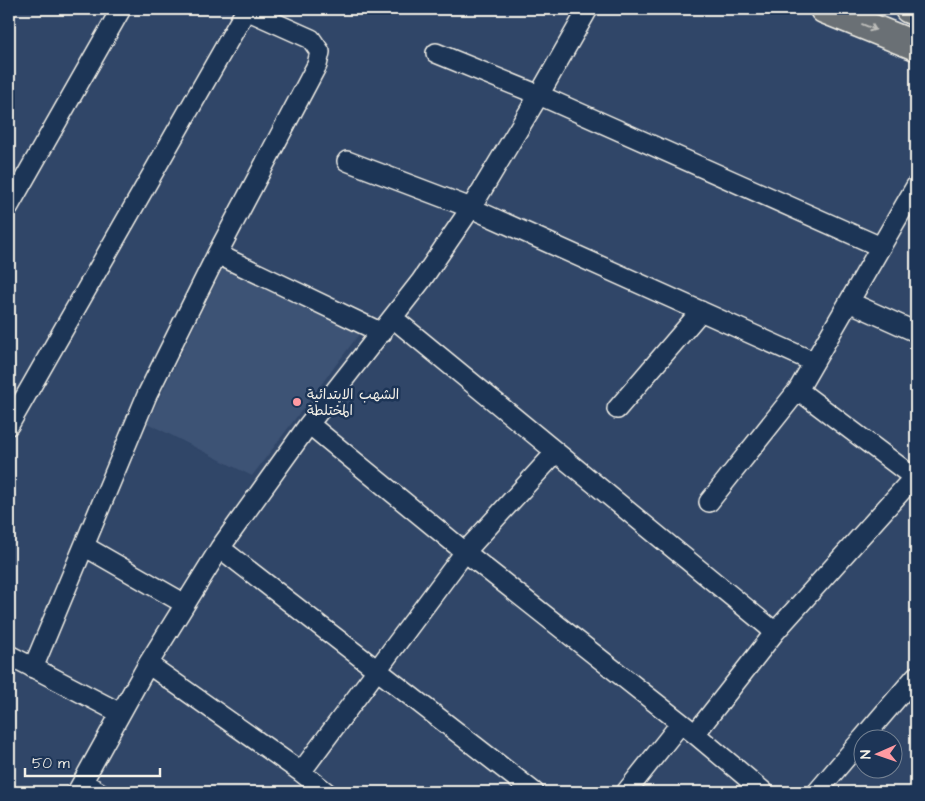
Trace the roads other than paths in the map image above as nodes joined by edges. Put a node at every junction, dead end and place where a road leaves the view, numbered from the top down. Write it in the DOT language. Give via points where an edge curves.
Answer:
graph roads {
  1 [pos="121,9"];
  2 [pos="245,9"];
  3 [pos="588,9"];
  4 [pos="824,9"];
  5 [pos="909,9"];
  6 [pos="916,12"];
  7 [pos="916,46"];
  8 [pos="436,53"];
  9 [pos="539,95"];
  10 [pos="347,161"];
  11 [pos="913,198"];
  12 [pos="9,206"];
  13 [pos="471,208"];
  14 [pos="881,247"];
  15 [pos="218,254"];
  16 [pos="849,302"];
  17 [pos="701,311"];
  18 [pos="394,318"];
  19 [pos="916,332"];
  20 [pos="382,333"];
  21 [pos="814,362"];
  22 [pos="798,390"];
  23 [pos="617,409"];
  24 [pos="309,424"];
  25 [pos="9,425"];
  26 [pos="556,452"];
  27 [pos="915,478"];
  28 [pos="709,502"];
  29 [pos="84,546"];
  30 [pos="220,548"];
  31 [pos="465,552"];
  32 [pos="185,604"];
  33 [pos="775,632"];
  34 [pos="10,659"];
  35 [pos="148,664"];
  36 [pos="33,668"];
  37 [pos="377,669"];
  38 [pos="916,676"];
  39 [pos="120,713"];
  40 [pos="688,728"];
  41 [pos="872,728"];
  42 [pos="852,752"];
  43 [pos="304,781"];
  44 [pos="80,787"];
  45 [pos="99,792"];
  46 [pos="326,792"];
  47 [pos="534,792"];
  48 [pos="626,792"];
  49 [pos="764,792"];
  50 [pos="817,792"];
  1 -- 12 [label="street"];
  2 -- 15 [label="street" via="311,39 320,52 317,65"];
  2 -- 25 [label="street"];
  3 -- 9 [label="street"];
  4 -- 7 [label="main road, one-way"];
  5 -- 6 [label="main road"];
  8 -- 9 [label="street"];
  9 -- 13 [label="street"];
  9 -- 14 [label="street"];
  10 -- 13 [label="street"];
  11 -- 14 [label="street"];
  13 -- 17 [label="street"];
  13 -- 18 [label="street"];
  14 -- 16 [label="street"];
  15 -- 20 [label="street"];
  15 -- 29 [label="street" via="147,395"];
  16 -- 19 [label="street"];
  16 -- 21 [label="street"];
  17 -- 21 [label="street"];
  17 -- 23 [label="street"];
  18 -- 20 [label="street"];
  18 -- 26 [label="street"];
  20 -- 24 [label="street"];
  21 -- 22 [label="street"];
  22 -- 27 [label="street"];
  22 -- 28 [label="street"];
  24 -- 30 [label="street"];
  24 -- 31 [label="street"];
  26 -- 31 [label="street"];
  26 -- 33 [label="street"];
  27 -- 33 [label="street"];
  29 -- 32 [label="street"];
  29 -- 36 [label="street"];
  30 -- 32 [label="street"];
  30 -- 37 [label="street"];
  31 -- 37 [label="street"];
  31 -- 40 [label="street"];
  32 -- 35 [label="street"];
  33 -- 40 [label="street"];
  34 -- 36 [label="street"];
  35 -- 39 [label="street"];
  35 -- 43 [label="street"];
  36 -- 39 [label="street"];
  37 -- 43 [label="street"];
  37 -- 47 [label="street"];
  38 -- 41 [label="street"];
  39 -- 44 [label="street"];
  40 -- 48 [label="street"];
  40 -- 49 [label="street"];
  42 -- 50 [label="street"];
  43 -- 46 [label="street"];
  44 -- 45 [label="street"];
}
